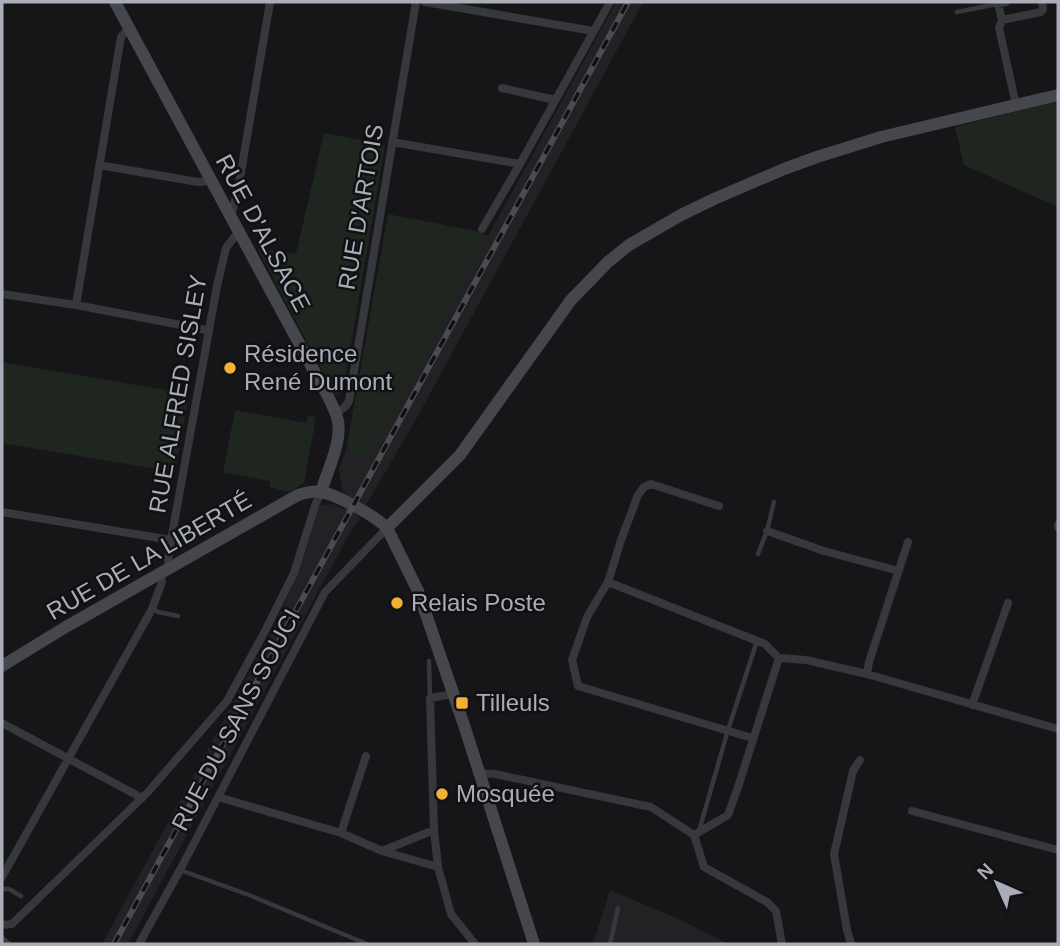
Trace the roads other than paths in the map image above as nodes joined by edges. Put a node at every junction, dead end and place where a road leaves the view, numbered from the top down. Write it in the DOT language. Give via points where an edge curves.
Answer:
graph roads {
  1 [pos="270,2"];
  2 [pos="416,2"];
  3 [pos="425,2"];
  4 [pos="610,2"];
  5 [pos="1042,2"];
  6 [pos="118,3"];
  7 [pos="1002,3"];
  8 [pos="957,12"];
  9 [pos="1002,20"];
  10 [pos="129,28"];
  11 [pos="593,31"];
  12 [pos="502,88"];
  13 [pos="1058,95"];
  14 [pos="555,100"];
  15 [pos="1017,105"];
  16 [pos="392,142"];
  17 [pos="520,164"];
  18 [pos="99,165"];
  19 [pos="239,184"];
  20 [pos="214,186"];
  21 [pos="231,216"];
  22 [pos="482,229"];
  23 [pos="239,231"];
  24 [pos="2,294"];
  25 [pos="76,305"];
  26 [pos="207,330"];
  27 [pos="335,414"];
  28 [pos="321,492"];
  29 [pos="774,502"];
  30 [pos="719,506"];
  31 [pos="2,512"];
  32 [pos="387,528"];
  33 [pos="766,531"];
  34 [pos="171,540"];
  35 [pos="908,541"];
  36 [pos="758,554"];
  37 [pos="165,570"];
  38 [pos="898,571"];
  39 [pos="608,582"];
  40 [pos="1008,603"];
  41 [pos="152,609"];
  42 [pos="178,616"];
  43 [pos="757,641"];
  44 [pos="779,658"];
  45 [pos="429,661"];
  46 [pos="2,666"];
  47 [pos="867,674"];
  48 [pos="453,694"];
  49 [pos="430,698"];
  50 [pos="972,705"];
  51 [pos="2,723"];
  52 [pos="1058,729"];
  53 [pos="728,730"];
  54 [pos="752,738"];
  55 [pos="366,756"];
  56 [pos="68,758"];
  57 [pos="860,760"];
  58 [pos="479,773"];
  59 [pos="218,797"];
  60 [pos="142,798"];
  61 [pos="912,811"];
  62 [pos="434,830"];
  63 [pos="341,833"];
  64 [pos="696,833"];
  65 [pos="1058,850"];
  66 [pos="382,851"];
  67 [pos="438,867"];
  68 [pos="180,870"];
  69 [pos="2,877"];
  70 [pos="2,889"];
  71 [pos="21,897"];
  72 [pos="618,908"];
  73 [pos="2,925"];
  74 [pos="2,940"];
  75 [pos="7,944"];
  76 [pos="139,944"];
  77 [pos="367,944"];
  78 [pos="475,944"];
  79 [pos="534,944"];
  80 [pos="610,944"];
  81 [pos="782,944"];
  82 [pos="851,944"];
  1 -- 19 [label="street"];
  2 -- 16 [label="street, RUE D'ARTOIS"];
  3 -- 11 [label="street"];
  4 -- 11 [label="street"];
  5 -- 9 [label="street" via="1041,12"];
  6 -- 10 [label="street, RUE D'ALSACE"];
  7 -- 8 [label="lane"];
  7 -- 9 [label="street"];
  9 -- 15 [label="street" via="999,28"];
  10 -- 18 [label="street" via="121,37"];
  10 -- 20 [label="street, RUE D'ALSACE"];
  11 -- 14 [label="street"];
  12 -- 14 [label="street"];
  13 -- 15 [label="street"];
  14 -- 17 [label="street"];
  15 -- 32 [label="street" via="881,137 784,169 681,215 629,245 571,300 460,455"];
  16 -- 17 [label="street"];
  16 -- 27 [label="street, RUE D'ARTOIS" via="349,401"];
  17 -- 22 [label="street"];
  18 -- 20 [label="street"];
  18 -- 25 [label="street"];
  19 -- 20 [label="street" via="227,190"];
  19 -- 21 [label="street"];
  20 -- 21 [label="street, RUE D'ALSACE"];
  21 -- 23 [label="street, RUE D'ALSACE"];
  23 -- 26 [label="street, RUE ALFRED SISLEY" via="226,248"];
  23 -- 27 [label="street, RUE D'ALSACE"];
  24 -- 25 [label="street"];
  25 -- 26 [label="street"];
  26 -- 34 [label="street, RUE ALFRED SISLEY"];
  27 -- 28 [label="street, RUE D'ALSACE" via="338,435"];
  28 -- 32 [label="street" via="354,506"];
  28 -- 37 [label="street, RUE DE LA LIBERTÉ" via="298,495"];
  28 -- 60 [label="street" via="294,573 227,701"];
  29 -- 33 [label="lane"];
  30 -- 39 [label="street" via="651,484 644,487"];
  31 -- 34 [label="street"];
  32 -- 48 [label="street" via="418,591"];
  32 -- 59 [label="street, RUE DU SANS SOUCI" via="325,592"];
  33 -- 36 [label="lane"];
  33 -- 38 [label="street"];
  34 -- 37 [label="street, RUE ALFRED SISLEY"];
  35 -- 38 [label="street"];
  37 -- 41 [label="street, RUE ALFRED SISLEY"];
  37 -- 46 [label="street, RUE DE LA LIBERTÉ"];
  38 -- 47 [label="street"];
  39 -- 43 [label="street"];
  39 -- 53 [label="street" via="587,617 572,660 578,686"];
  40 -- 50 [label="street"];
  41 -- 42 [label="lane"];
  41 -- 56 [label="street, RUE ALFRED SISLEY"];
  43 -- 44 [label="street"];
  43 -- 53 [label="lane"];
  44 -- 47 [label="street"];
  44 -- 54 [label="street"];
  45 -- 49 [label="lane"];
  47 -- 50 [label="street"];
  48 -- 49 [label="street"];
  48 -- 58 [label="street"];
  49 -- 62 [label="street"];
  50 -- 52 [label="street"];
  51 -- 56 [label="street"];
  53 -- 54 [label="street"];
  53 -- 64 [label="lane"];
  54 -- 64 [label="street" via="728,815"];
  55 -- 63 [label="street"];
  56 -- 60 [label="street"];
  56 -- 69 [label="street, RUE ALFRED SISLEY"];
  57 -- 82 [label="street" via="853,771 834,854"];
  58 -- 64 [label="street" via="651,807"];
  58 -- 79 [label="street"];
  59 -- 63 [label="street"];
  59 -- 68 [label="street, RUE DU SANS SOUCI"];
  60 -- 73 [label="street" via="12,924"];
  61 -- 65 [label="street"];
  62 -- 66 [label="street"];
  62 -- 67 [label="street"];
  63 -- 66 [label="street"];
  64 -- 81 [label="street" via="704,867 768,902 776,911"];
  66 -- 67 [label="street"];
  67 -- 78 [label="street" via="451,914"];
  68 -- 76 [label="street, RUE DU SANS SOUCI"];
  68 -- 77 [label="lane"];
  70 -- 71 [label="lane"];
  72 -- 80 [label="lane"];
  74 -- 75 [label="street"];
}
